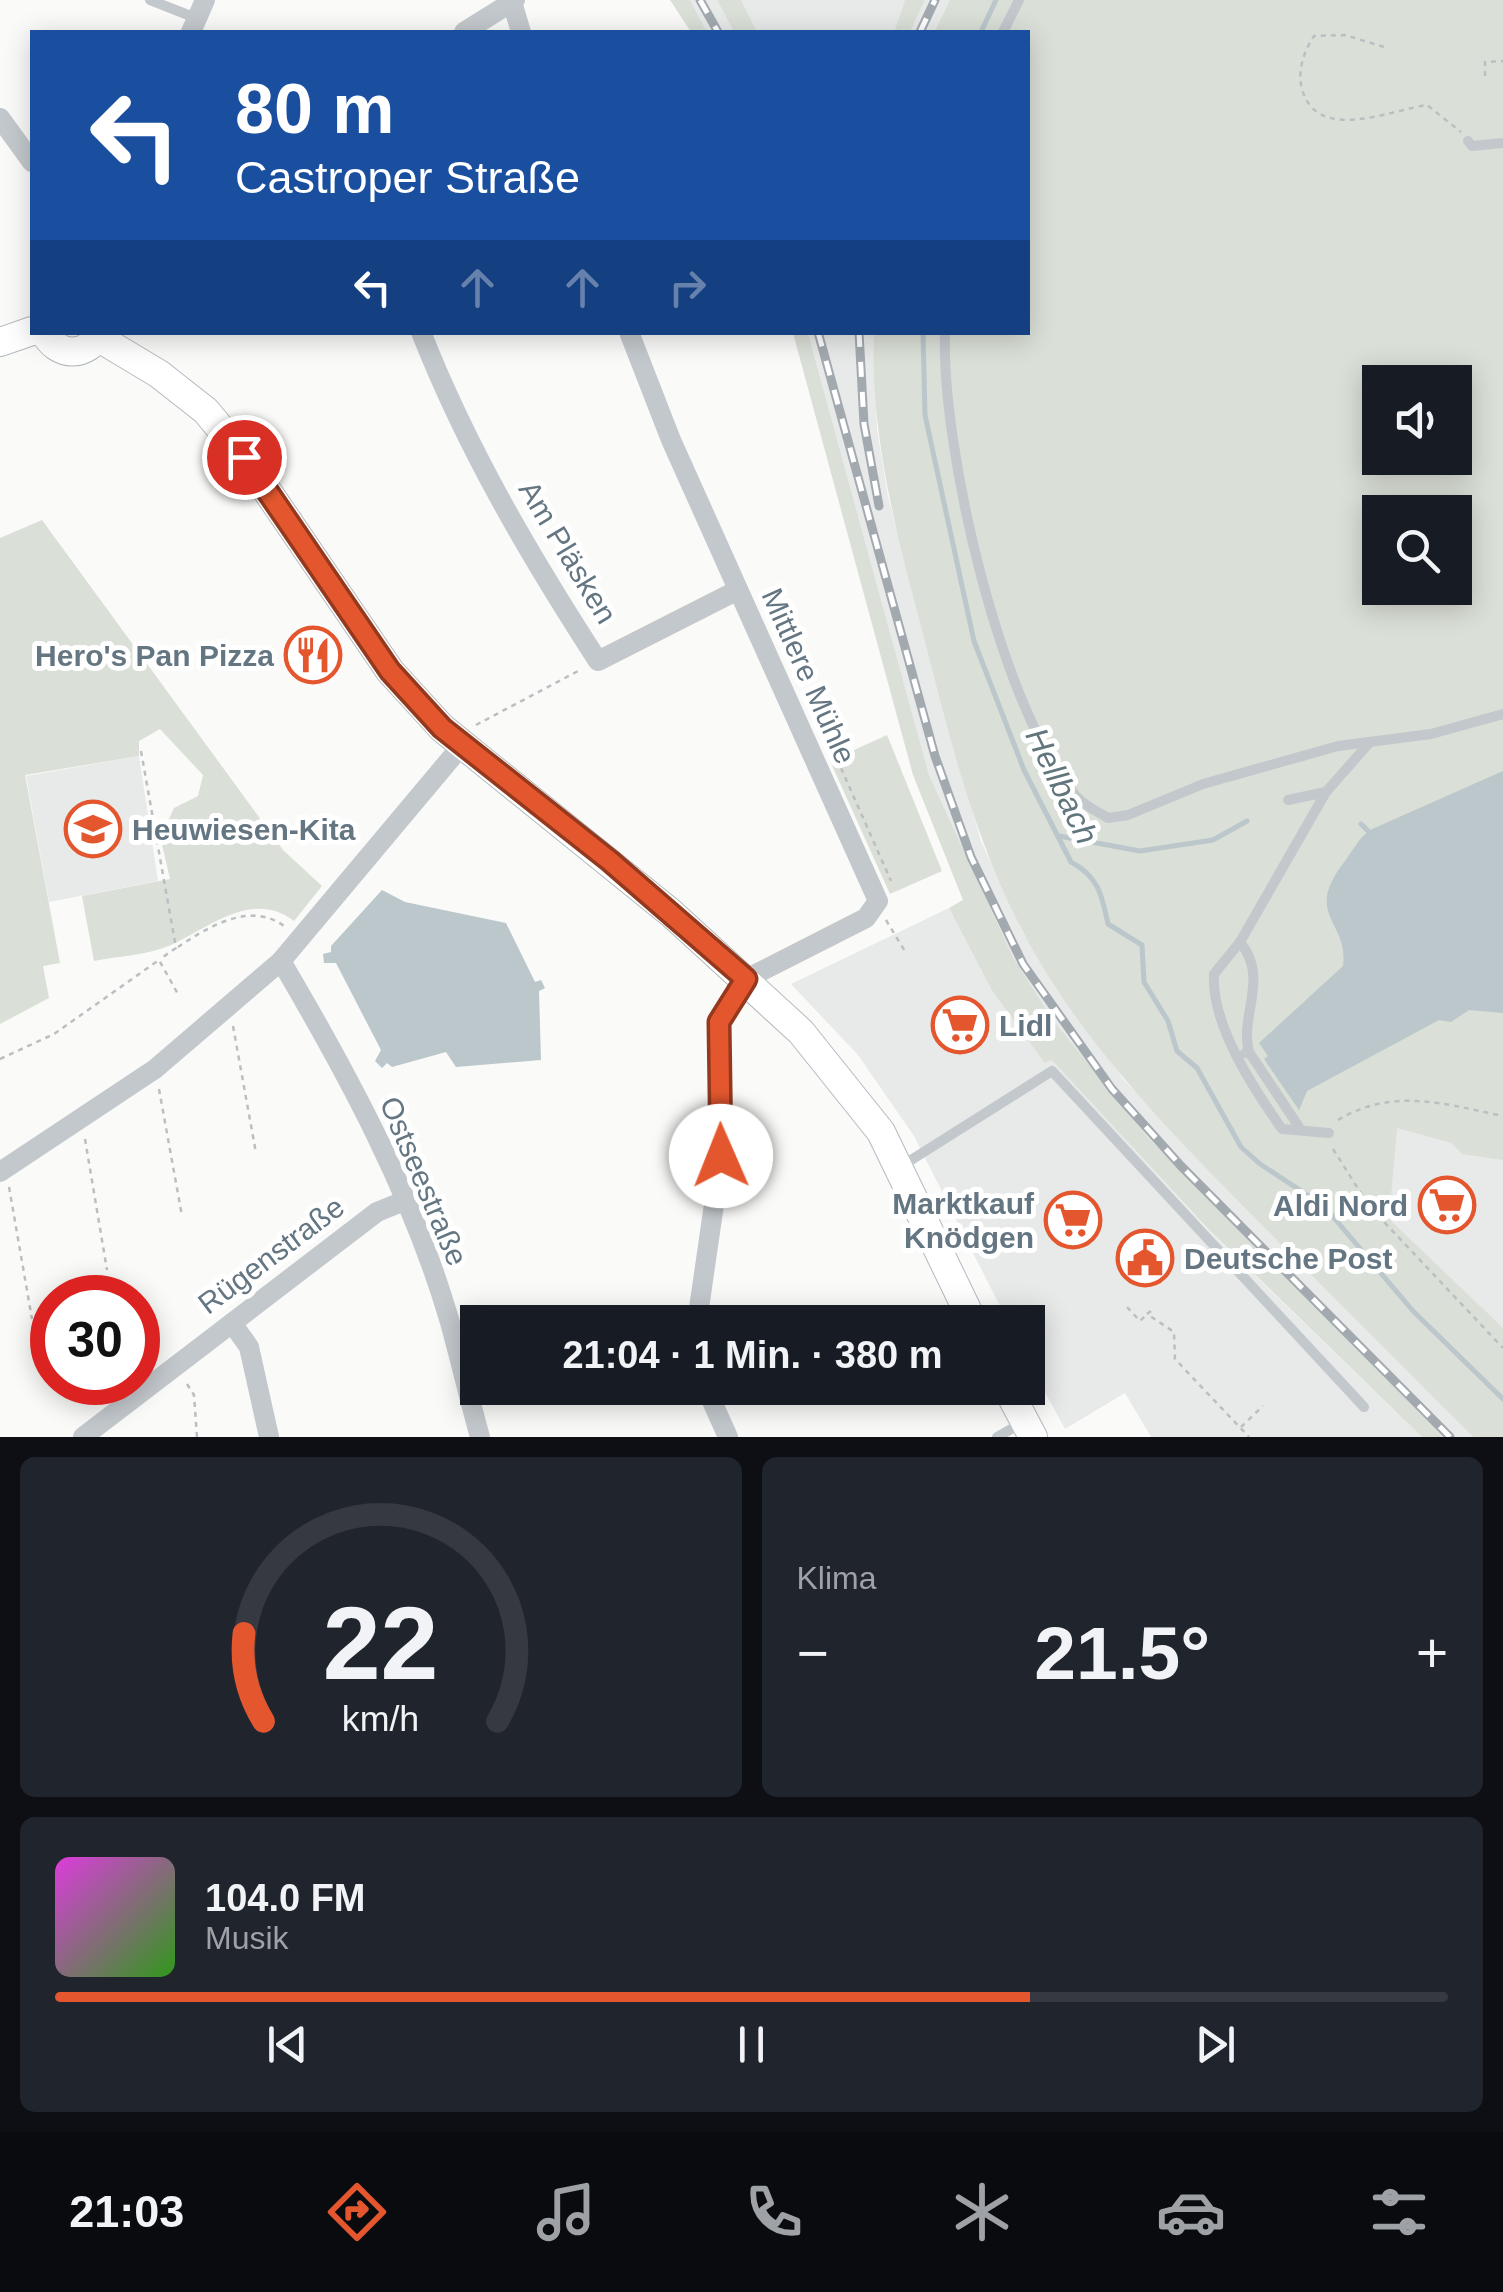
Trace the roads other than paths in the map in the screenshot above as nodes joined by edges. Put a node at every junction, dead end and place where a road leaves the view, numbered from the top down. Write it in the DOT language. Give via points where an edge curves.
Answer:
graph roads {
  1 [pos="150,0"];
  2 [pos="1019,0"];
  3 [pos="514,1"];
  4 [pos="198,17"];
  5 [pos="467,30"];
  6 [pos="521,30"];
  7 [pos="1004,30"];
  8 [pos="0,118"];
  9 [pos="1468,141"];
  10 [pos="1503,144"];
  11 [pos="30,159"];
  12 [pos="30,332"];
  13 [pos="46,335"];
  14 [pos="422,335"];
  15 [pos="630,335"];
  16 [pos="944,335"];
  17 [pos="100,336"];
  18 [pos="0,342"];
  19 [pos="738,590"];
  20 [pos="1503,714"];
  21 [pos="458,740"];
  22 [pos="1371,742"];
  23 [pos="1326,792"];
  24 [pos="1288,800"];
  25 [pos="1240,942"];
  26 [pos="281,961"];
  27 [pos="746,979"];
  28 [pos="1244,1054"];
  29 [pos="1329,1133"];
  30 [pos="899,1168"];
  31 [pos="3,1170"];
  32 [pos="404,1201"];
  33 [pos="699,1305"];
  34 [pos="965,1305"];
  35 [pos="232,1323"];
  36 [pos="714,1405"];
  37 [pos="1016,1405"];
  38 [pos="1364,1407"];
  39 [pos="1029,1429"];
  40 [pos="83,1437"];
  41 [pos="269,1437"];
  42 [pos="480,1437"];
  43 [pos="728,1437"];
  44 [pos="998,1437"];
  1 -- 4 [label="lane"];
  2 -- 7 [label="lane"];
  3 -- 5 [label="street"];
  3 -- 6 [label="street"];
  8 -- 11 [label="street"];
  9 -- 10 [label="lane"];
  12 -- 18 [label="main road"];
  13 -- 17 [label="main road" via="67,352 85,350"];
  14 -- 19 [label="street, Am Pläsken" via="479,461 598,661"];
  15 -- 19 [label="street, Mittlere Mühle"];
  16 -- 22 [label="lane" via="967,521 988,604 1056,768 1080,800 1108,818 1128,815 1203,784"];
  17 -- 21 [label="main road" via="206,411 390,671"];
  19 -- 27 [label="street, Mittlere Mühle" via="878,901 866,918"];
  20 -- 22 [label="lane"];
  21 -- 26 [label="street"];
  21 -- 27 [label="main road"];
  22 -- 23 [label="lane"];
  23 -- 24 [label="lane"];
  23 -- 25 [label="lane"];
  25 -- 28 [label="lane" via="1256,994"];
  25 -- 28 [label="lane" via="1214,974 1213,989"];
  26 -- 31 [label="street" via="156,1069"];
  26 -- 32 [label="street, Ostseestraße" via="340,1061"];
  27 -- 30 [label="main road" via="846,1084"];
  27 -- 33 [label="street" via="719,1022 721,1156"];
  28 -- 29 [label="lane" via="1299,1126"];
  30 -- 34 [label="main road"];
  30 -- 38 [label="lane" via="1052,1071"];
  32 -- 35 [label="street, Rügenstraße" via="377,1212"];
  32 -- 42 [label="street, Ostseestraße" via="448,1316"];
  35 -- 40 [label="street, Rügenstraße"];
  35 -- 41 [label="street" via="249,1347"];
  36 -- 43 [label="street"];
  37 -- 39 [label="main road"];
  39 -- 44 [label="lane"];
}
